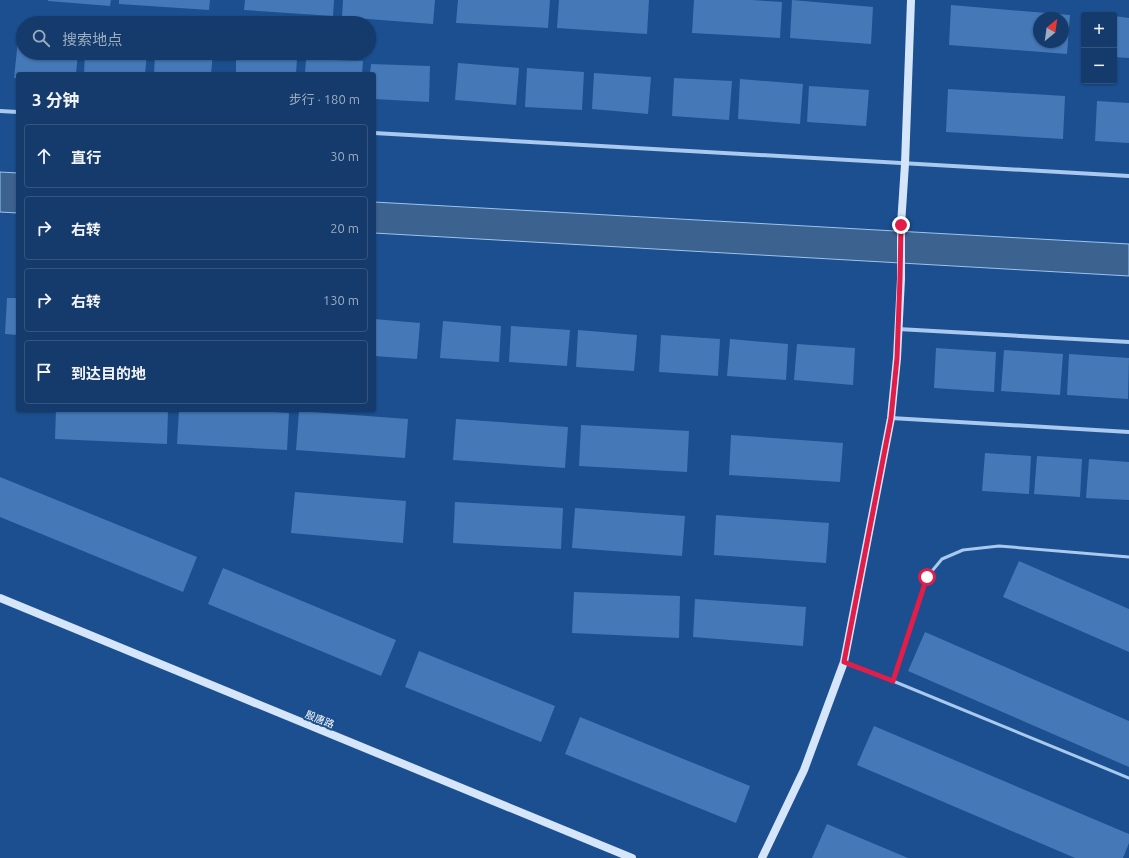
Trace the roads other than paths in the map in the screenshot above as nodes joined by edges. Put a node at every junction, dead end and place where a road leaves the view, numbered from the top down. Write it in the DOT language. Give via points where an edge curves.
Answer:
graph roads {
  1 [pos="911,0"];
  2 [pos="0,111"];
  3 [pos="16,112"];
  4 [pos="376,133"];
  5 [pos="905,164"];
  6 [pos="1129,176"];
  7 [pos="898,329"];
  8 [pos="1129,342"];
  9 [pos="891,418"];
  10 [pos="1129,432"];
  11 [pos="1129,557"];
  12 [pos="0,598"];
  13 [pos="844,662"];
  14 [pos="893,681"];
  15 [pos="1129,778"];
  16 [pos="632,858"];
  17 [pos="762,858"];
  1 -- 5 [label="street"];
  2 -- 3 [label="street"];
  4 -- 5 [label="street"];
  5 -- 6 [label="street"];
  5 -- 7 [label="street"];
  7 -- 8 [label="street"];
  7 -- 9 [label="street"];
  9 -- 10 [label="street"];
  9 -- 13 [label="street"];
  11 -- 14 [label="lane" via="999,546 963,550 942,560 927,577"];
  12 -- 16 [label="street, 殷唐路"];
  13 -- 14 [label="lane"];
  13 -- 17 [label="street" via="804,770"];
  14 -- 15 [label="lane"];
}
